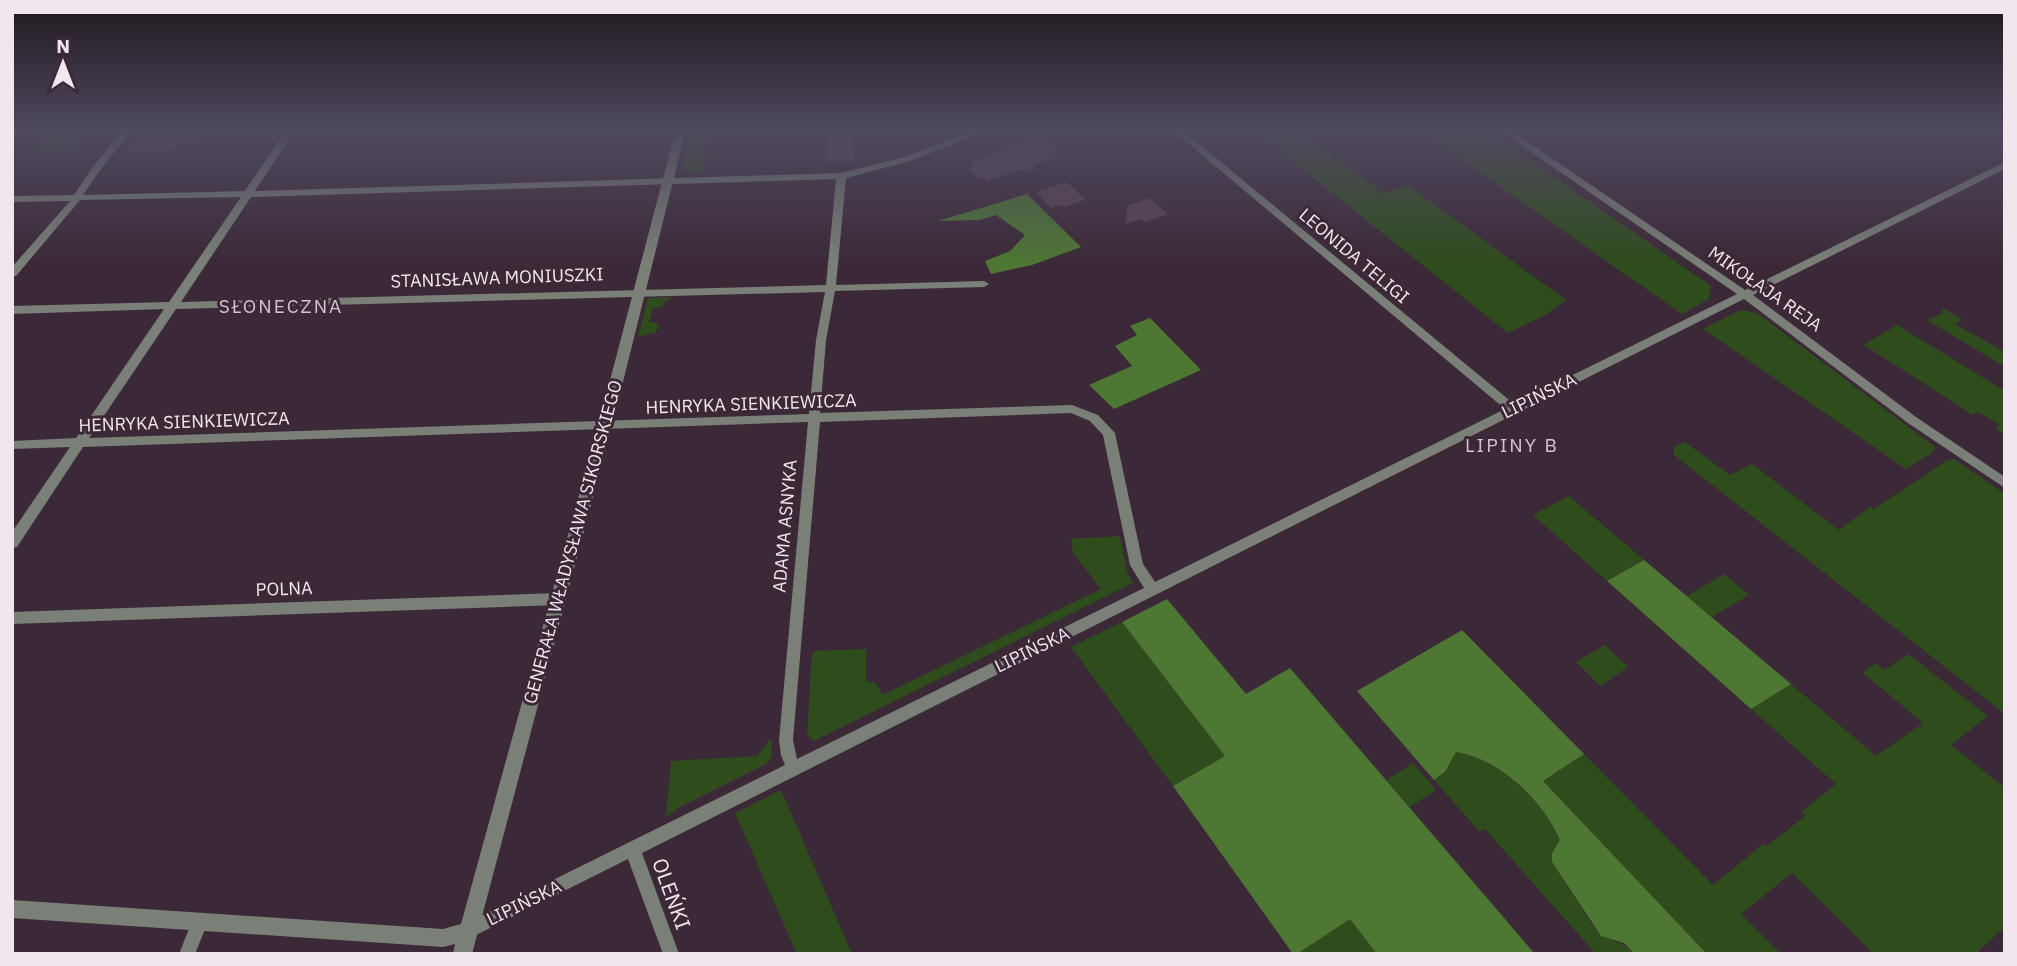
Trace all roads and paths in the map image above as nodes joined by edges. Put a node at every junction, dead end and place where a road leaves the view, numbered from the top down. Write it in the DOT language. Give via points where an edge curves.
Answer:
graph roads {
  1 [pos="94,174"];
  2 [pos="261,174"];
  3 [pos="669,174"];
  4 [pos="848,174"];
  5 [pos="1228,174"];
  6 [pos="1567,174"];
  7 [pos="1987,174"];
  8 [pos="841,176"];
  9 [pos="667,182"];
  10 [pos="247,194"];
  11 [pos="74,198"];
  12 [pos="12,199"];
  13 [pos="12,274"];
  14 [pos="984,284"];
  15 [pos="831,286"];
  16 [pos="639,291"];
  17 [pos="1744,295"];
  18 [pos="173,306"];
  19 [pos="12,310"];
  20 [pos="1512,409"];
  21 [pos="814,419"];
  22 [pos="604,426"];
  23 [pos="79,442"];
  24 [pos="12,445"];
  25 [pos="2005,483"];
  26 [pos="12,543"];
  27 [pos="1152,589"];
  28 [pos="557,599"];
  29 [pos="12,618"];
  30 [pos="794,768"];
  31 [pos="632,848"];
  32 [pos="12,909"];
  33 [pos="200,922"];
  34 [pos="468,930"];
  35 [pos="187,954"];
  36 [pos="462,954"];
  37 [pos="671,954"];
  1 -- 11 [label="street"];
  2 -- 10 [label="street"];
  3 -- 9 [label="street, GENERAŁA WŁADYSŁAWA SIKORSKIEGO"];
  4 -- 8 [label="street"];
  5 -- 20 [label="street, LEONIDA TELIGI"];
  6 -- 17 [label="street, MIKOŁAJA REJA"];
  7 -- 17 [label="street, LIPIŃSKA"];
  8 -- 9 [label="street"];
  8 -- 15 [label="street, ADAMA ASNYKA"];
  9 -- 10 [label="street"];
  9 -- 16 [label="street, GENERAŁA WŁADYSŁAWA SIKORSKIEGO"];
  10 -- 11 [label="street"];
  10 -- 18 [label="street"];
  11 -- 12 [label="street"];
  11 -- 13 [label="street"];
  14 -- 15 [label="street, STANISŁAWA MONIUSZKI"];
  15 -- 16 [label="street, STANISŁAWA MONIUSZKI"];
  15 -- 21 [label="street, ADAMA ASNYKA"];
  16 -- 18 [label="street, STANISŁAWA MONIUSZKI"];
  16 -- 22 [label="street, GENERAŁA WŁADYSŁAWA SIKORSKIEGO"];
  17 -- 20 [label="street, LIPIŃSKA"];
  17 -- 25 [label="street, MIKOŁAJA REJA"];
  18 -- 19 [label="street, STANISŁAWA MONIUSZKI"];
  18 -- 23 [label="street"];
  20 -- 27 [label="street, LIPIŃSKA"];
  21 -- 22 [label="street, HENRYKA SIENKIEWICZA"];
  21 -- 27 [label="street, HENRYKA SIENKIEWICZA" via="1063,409 1085,414 1104,427 1113,442 1137,565"];
  21 -- 30 [label="street, ADAMA ASNYKA" via="786,740"];
  22 -- 23 [label="street, HENRYKA SIENKIEWICZA"];
  22 -- 28 [label="street, GENERAŁA WŁADYSŁAWA SIKORSKIEGO"];
  23 -- 24 [label="street, HENRYKA SIENKIEWICZA"];
  23 -- 26 [label="street"];
  27 -- 30 [label="street, LIPIŃSKA"];
  28 -- 29 [label="street, POLNA"];
  28 -- 34 [label="street, GENERAŁA WŁADYSŁAWA SIKORSKIEGO"];
  30 -- 31 [label="street, LIPIŃSKA"];
  31 -- 34 [label="street, LIPIŃSKA"];
  31 -- 37 [label="street, OLEŃKI"];
  32 -- 33 [label="street, LIPIŃSKA"];
  33 -- 34 [label="street, LIPIŃSKA" via="443,938"];
  33 -- 35 [label="street"];
  34 -- 36 [label="street, GENERAŁA WŁADYSŁAWA SIKORSKIEGO"];
}
